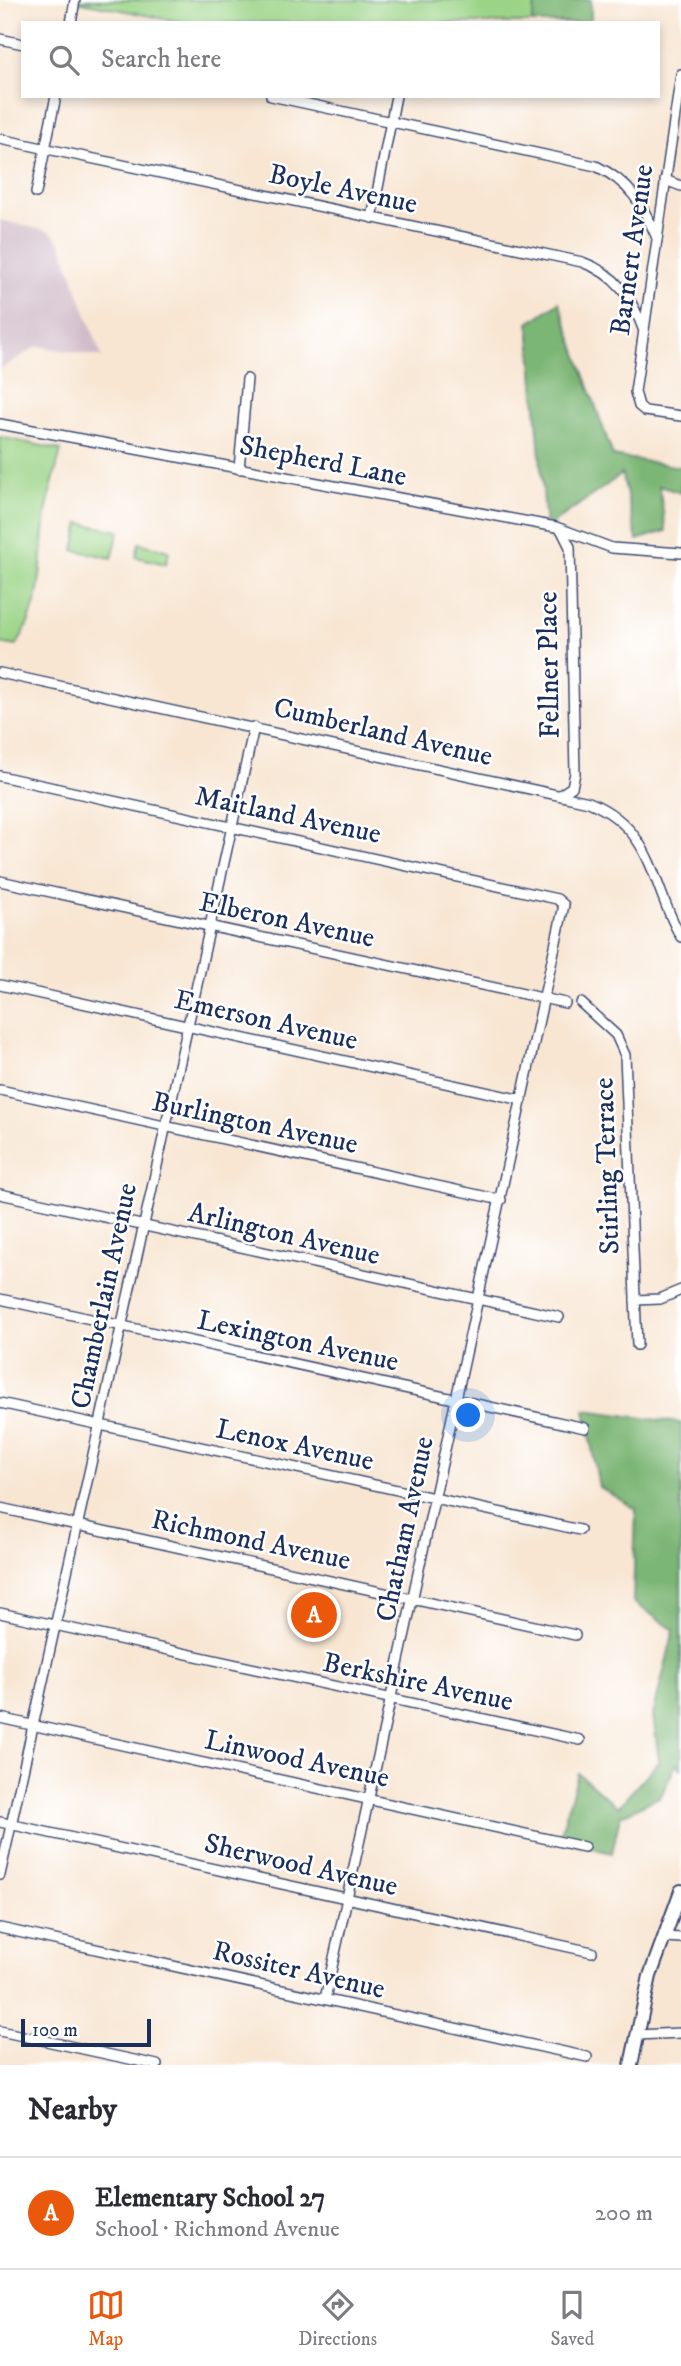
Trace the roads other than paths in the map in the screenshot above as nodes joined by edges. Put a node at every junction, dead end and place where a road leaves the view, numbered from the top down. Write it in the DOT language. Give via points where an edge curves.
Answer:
graph roads {
  1 [pos="75,0"];
  2 [pos="71,21"];
  3 [pos="0,39"];
  4 [pos="21,44"];
  5 [pos="681,74"];
  6 [pos="56,98"];
  7 [pos="281,98"];
  8 [pos="396,98"];
  9 [pos="391,121"];
  10 [pos="0,139"];
  11 [pos="45,149"];
  12 [pos="666,180"];
  13 [pos="681,186"];
  14 [pos="36,193"];
  15 [pos="372,218"];
  16 [pos="657,238"];
  17 [pos="643,331"];
  18 [pos="247,379"];
  19 [pos="681,416"];
  20 [pos="0,424"];
  21 [pos="239,469"];
  22 [pos="561,529"];
  23 [pos="681,553"];
  24 [pos="0,673"];
  25 [pos="254,727"];
  26 [pos="0,776"];
  27 [pos="559,795"];
  28 [pos="231,826"];
  29 [pos="0,881"];
  30 [pos="564,905"];
  31 [pos="208,926"];
  32 [pos="681,937"];
  33 [pos="0,985"];
  34 [pos="544,999"];
  35 [pos="565,1003"];
  36 [pos="581,1003"];
  37 [pos="186,1025"];
  38 [pos="0,1090"];
  39 [pos="523,1100"];
  40 [pos="164,1126"];
  41 [pos="0,1194"];
  42 [pos="501,1200"];
  43 [pos="143,1226"];
  44 [pos="681,1290"];
  45 [pos="0,1299"];
  46 [pos="479,1300"];
  47 [pos="635,1300"];
  48 [pos="559,1317"];
  49 [pos="121,1325"];
  50 [pos="638,1345"];
  51 [pos="457,1400"];
  52 [pos="0,1403"];
  53 [pos="99,1425"];
  54 [pos="585,1428"];
  55 [pos="435,1498"];
  56 [pos="0,1508"];
  57 [pos="77,1526"];
  58 [pos="580,1530"];
  59 [pos="413,1599"];
  60 [pos="0,1613"];
  61 [pos="55,1625"];
  62 [pos="575,1635"];
  63 [pos="391,1699"];
  64 [pos="0,1718"];
  65 [pos="33,1725"];
  66 [pos="580,1740"];
  67 [pos="369,1798"];
  68 [pos="0,1822"];
  69 [pos="11,1824"];
  70 [pos="584,1847"];
  71 [pos="0,1875"];
  72 [pos="681,1891"];
  73 [pos="347,1898"];
  74 [pos="0,1928"];
  75 [pos="664,1937"];
  76 [pos="681,1938"];
  77 [pos="592,1952"];
  78 [pos="325,1999"];
  79 [pos="0,2031"];
  80 [pos="681,2033"];
  81 [pos="636,2035"];
  82 [pos="587,2057"];
  83 [pos="156,2065"];
  84 [pos="631,2065"];
  1 -- 2 [label="street"];
  3 -- 4 [label="street"];
  5 -- 12 [label="street, Barnert Avenue"];
  6 -- 11 [label="street"];
  7 -- 9 [label="street"];
  8 -- 9 [label="street"];
  9 -- 15 [label="street"];
  9 -- 16 [label="street" via="596,166 634,191"];
  10 -- 11 [label="street, Boyle Avenue"];
  11 -- 14 [label="street"];
  11 -- 15 [label="street, Boyle Avenue"];
  12 -- 13 [label="street"];
  12 -- 16 [label="street, Barnert Avenue"];
  15 -- 17 [label="street, Boyle Avenue" via="593,266 625,291"];
  16 -- 17 [label="street, Barnert Avenue"];
  17 -- 19 [label="street, Barnert Avenue" via="635,399 645,411"];
  18 -- 21 [label="street"];
  20 -- 21 [label="street, Shepherd Lane"];
  21 -- 22 [label="street, Shepherd Lane"];
  22 -- 23 [label="street, Shepherd Lane" via="612,548"];
  22 -- 27 [label="street, Fellner Place" via="570,547 575,773 572,787"];
  24 -- 25 [label="street, Cumberland Avenue"];
  25 -- 27 [label="street, Cumberland Avenue"];
  25 -- 28 [label="street, Chamberlain Avenue"];
  26 -- 28 [label="street, Maitland Avenue"];
  27 -- 32 [label="street, Cumberland Avenue" via="601,807 630,829 645,850"];
  28 -- 30 [label="street, Maitland Avenue" via="545,896"];
  28 -- 31 [label="street, Chamberlain Avenue"];
  29 -- 31 [label="street, Elberon Avenue"];
  30 -- 34 [label="street, Chatham Avenue"];
  31 -- 34 [label="street, Elberon Avenue"];
  31 -- 37 [label="street, Chamberlain Avenue"];
  33 -- 37 [label="street, Emerson Avenue"];
  34 -- 35 [label="street, Elberon Avenue"];
  34 -- 39 [label="street, Chatham Avenue"];
  36 -- 47 [label="street, Stirling Terrace" via="610,1028 625,1055"];
  37 -- 39 [label="street, Emerson Avenue"];
  37 -- 40 [label="street, Chamberlain Avenue"];
  38 -- 40 [label="street, Burlington Avenue"];
  39 -- 42 [label="street, Chatham Avenue"];
  40 -- 42 [label="street, Burlington Avenue"];
  40 -- 43 [label="street, Chamberlain Avenue"];
  41 -- 43 [label="street, Arlington Avenue"];
  42 -- 46 [label="street, Chatham Avenue"];
  43 -- 46 [label="street, Arlington Avenue"];
  43 -- 49 [label="street, Chamberlain Avenue"];
  44 -- 47 [label="street" via="660,1299"];
  45 -- 49 [label="street, Lexington Avenue"];
  46 -- 48 [label="street, Arlington Avenue"];
  46 -- 51 [label="street, Chatham Avenue"];
  47 -- 50 [label="street, Stirling Terrace"];
  49 -- 51 [label="street, Lexington Avenue"];
  49 -- 53 [label="street, Chamberlain Avenue"];
  51 -- 54 [label="street, Lexington Avenue"];
  51 -- 55 [label="street, Chatham Avenue"];
  52 -- 53 [label="street, Lenox Avenue"];
  53 -- 55 [label="street, Lenox Avenue"];
  53 -- 57 [label="street, Chamberlain Avenue"];
  55 -- 58 [label="street, Lenox Avenue"];
  55 -- 59 [label="street, Chatham Avenue"];
  56 -- 57 [label="street, Richmond Avenue"];
  57 -- 59 [label="street, Richmond Avenue"];
  57 -- 61 [label="street, Chamberlain Avenue"];
  59 -- 62 [label="street, Richmond Avenue"];
  59 -- 63 [label="street, Chatham Avenue"];
  60 -- 61 [label="street, Berkshire Avenue"];
  61 -- 63 [label="street, Berkshire Avenue"];
  61 -- 65 [label="street, Chamberlain Avenue"];
  63 -- 66 [label="street, Berkshire Avenue"];
  63 -- 67 [label="street, Chatham Avenue"];
  64 -- 65 [label="street, Linwood Avenue"];
  65 -- 67 [label="street, Linwood Avenue"];
  65 -- 69 [label="street, Chamberlain Avenue"];
  67 -- 70 [label="street, Linwood Avenue"];
  67 -- 73 [label="street, Chatham Avenue"];
  68 -- 69 [label="street, Sherwood Avenue"];
  69 -- 71 [label="street, Chamberlain Avenue"];
  69 -- 73 [label="street, Sherwood Avenue"];
  72 -- 75 [label="main road"];
  73 -- 77 [label="street, Sherwood Avenue"];
  73 -- 78 [label="street, Chatham Avenue"];
  74 -- 78 [label="street, Rossiter Avenue"];
  75 -- 76 [label="street"];
  75 -- 81 [label="main road"];
  78 -- 82 [label="street, Rossiter Avenue"];
  79 -- 83 [label="street"];
  80 -- 81 [label="street"];
  81 -- 84 [label="main road"];
}
